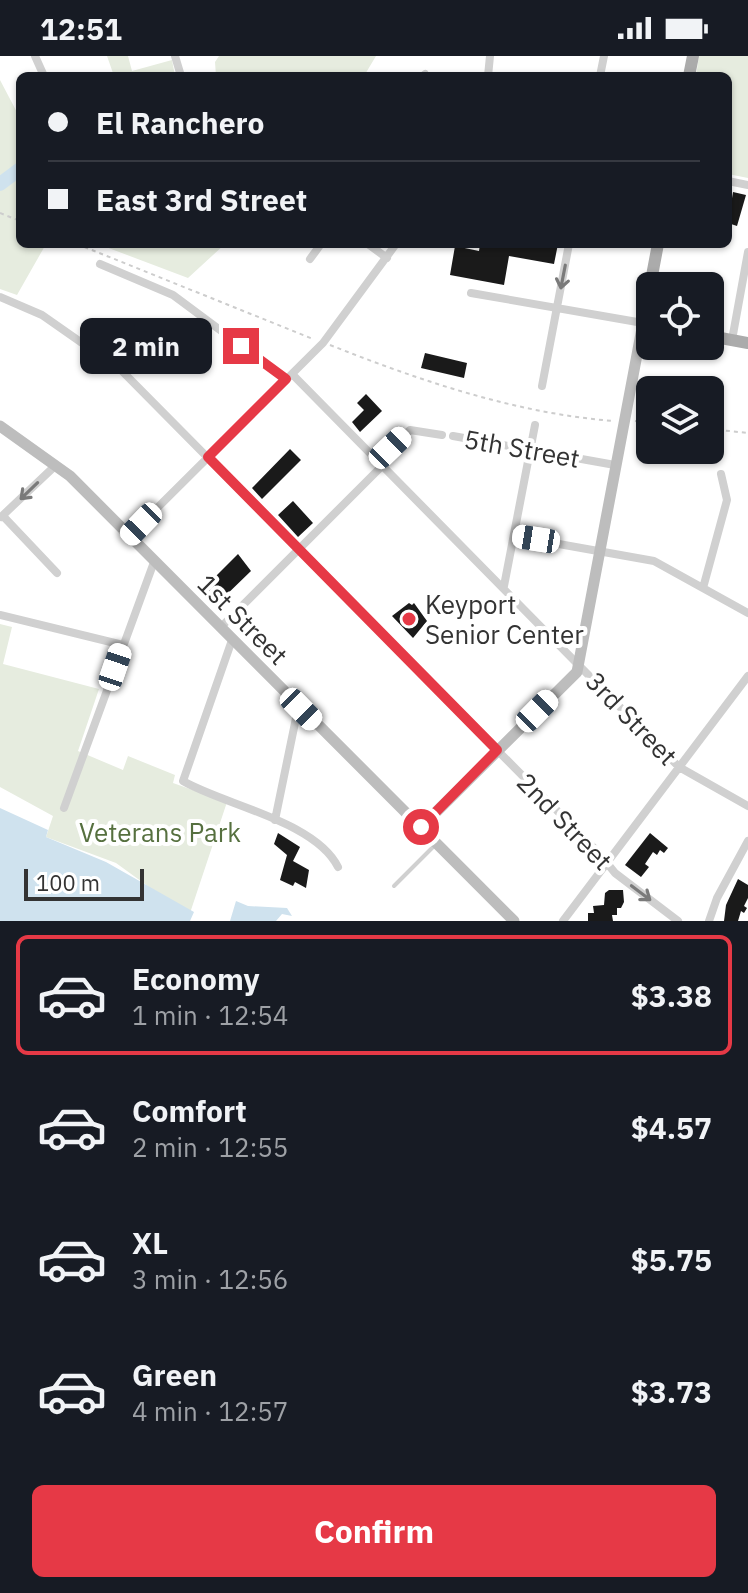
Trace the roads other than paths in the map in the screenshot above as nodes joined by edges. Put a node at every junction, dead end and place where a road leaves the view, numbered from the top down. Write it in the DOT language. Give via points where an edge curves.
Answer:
graph roads {
  1 [pos="318,248"];
  2 [pos="373,248"];
  3 [pos="393,248"];
  4 [pos="568,248"];
  5 [pos="657,248"];
  6 [pos="748,252"];
  7 [pos="387,258"];
  8 [pos="310,259"];
  9 [pos="100,264"];
  10 [pos="654,272"];
  11 [pos="471,293"];
  12 [pos="0,297"];
  13 [pos="557,309"];
  14 [pos="636,322"];
  15 [pos="724,339"];
  16 [pos="732,340"];
  17 [pos="748,343"];
  18 [pos="638,360"];
  19 [pos="289,377"];
  20 [pos="542,386"];
  21 [pos="535,425"];
  22 [pos="0,426"];
  23 [pos="442,435"];
  24 [pos="453,436"];
  25 [pos="530,448"];
  26 [pos="208,457"];
  27 [pos="380,462"];
  28 [pos="56,465"];
  29 [pos="615,465"];
  30 [pos="721,474"];
  31 [pos="1,517"];
  32 [pos="129,536"];
  33 [pos="514,536"];
  34 [pos="297,551"];
  35 [pos="599,551"];
  36 [pos="154,562"];
  37 [pos="57,573"];
  38 [pos="504,586"];
  39 [pos="703,588"];
  40 [pos="748,613"];
  41 [pos="0,615"];
  42 [pos="220,628"];
  43 [pos="232,640"];
  44 [pos="123,645"];
  45 [pos="578,663"];
  46 [pos="748,676"];
  47 [pos="301,709"];
  48 [pos="497,750"];
  49 [pos="679,767"];
  50 [pos="748,806"];
  51 [pos="64,808"];
  52 [pos="275,820"];
  53 [pos="421,827"];
  54 [pos="748,841"];
  55 [pos="437,843"];
  56 [pos="607,863"];
  57 [pos="338,867"];
  58 [pos="394,886"];
  59 [pos="514,921"];
  60 [pos="563,921"];
  61 [pos="678,921"];
  62 [pos="709,921"];
  1 -- 8 [label="street"];
  2 -- 7 [label="street"];
  3 -- 7 [label="street"];
  4 -- 13 [label="street, one-way"];
  5 -- 10 [label="main road"];
  6 -- 16 [label="street"];
  7 -- 19 [label="street" via="323,343"];
  9 -- 19 [label="street, 3rd Street" via="173,295"];
  11 -- 13 [label="street"];
  12 -- 26 [label="street, 2nd Street" via="42,315 122,371"];
  13 -- 14 [label="street"];
  13 -- 20 [label="street"];
  15 -- 16 [label="main road"];
  16 -- 17 [label="main road"];
  18 -- 29 [label="main road"];
  19 -- 26 [label="street"];
  19 -- 27 [label="street, 3rd Street"];
  21 -- 25 [label="street"];
  22 -- 28 [label="main road, 1st Street"];
  23 -- 24 [label="lane, 5th Street"];
  23 -- 27 [label="street, 5th Street" via="410,430"];
  24 -- 25 [label="street, 5th Street"];
  25 -- 29 [label="street, 5th Street"];
  25 -- 33 [label="street"];
  26 -- 32 [label="street"];
  26 -- 34 [label="street, 2nd Street"];
  27 -- 34 [label="street"];
  27 -- 38 [label="street, 3rd Street"];
  28 -- 31 [label="street, one-way"];
  28 -- 32 [label="main road, 1st Street"];
  29 -- 35 [label="main road"];
  30 -- 39 [label="street" via="727,500"];
  31 -- 37 [label="street"];
  32 -- 36 [label="main road, 1st Street"];
  33 -- 35 [label="street"];
  33 -- 38 [label="street"];
  34 -- 42 [label="street"];
  34 -- 48 [label="street, 2nd Street"];
  35 -- 39 [label="street" via="654,561"];
  35 -- 45 [label="main road"];
  36 -- 42 [label="main road, 1st Street"];
  36 -- 44 [label="street"];
  38 -- 45 [label="street, 3rd Street"];
  39 -- 40 [label="street"];
  41 -- 44 [label="street"];
  42 -- 43 [label="main road, 1st Street"];
  43 -- 47 [label="main road, 1st Street"];
  43 -- 52 [label="street" via="183,781"];
  44 -- 51 [label="street"];
  45 -- 48 [label="main road" via="577,672"];
  45 -- 49 [label="street, 3rd Street"];
  46 -- 49 [label="street"];
  47 -- 52 [label="street"];
  47 -- 53 [label="main road, 1st Street"];
  48 -- 53 [label="main road"];
  48 -- 56 [label="street, 2nd Street"];
  49 -- 50 [label="street, 3rd Street"];
  49 -- 56 [label="street"];
  52 -- 57 [label="street" via="319,845"];
  53 -- 55 [label="main road, 1st Street"];
  54 -- 62 [label="street"];
  55 -- 58 [label="lane"];
  55 -- 59 [label="main road, 1st Street"];
  56 -- 60 [label="street"];
  56 -- 61 [label="street, 2nd Street, one-way"];
}
